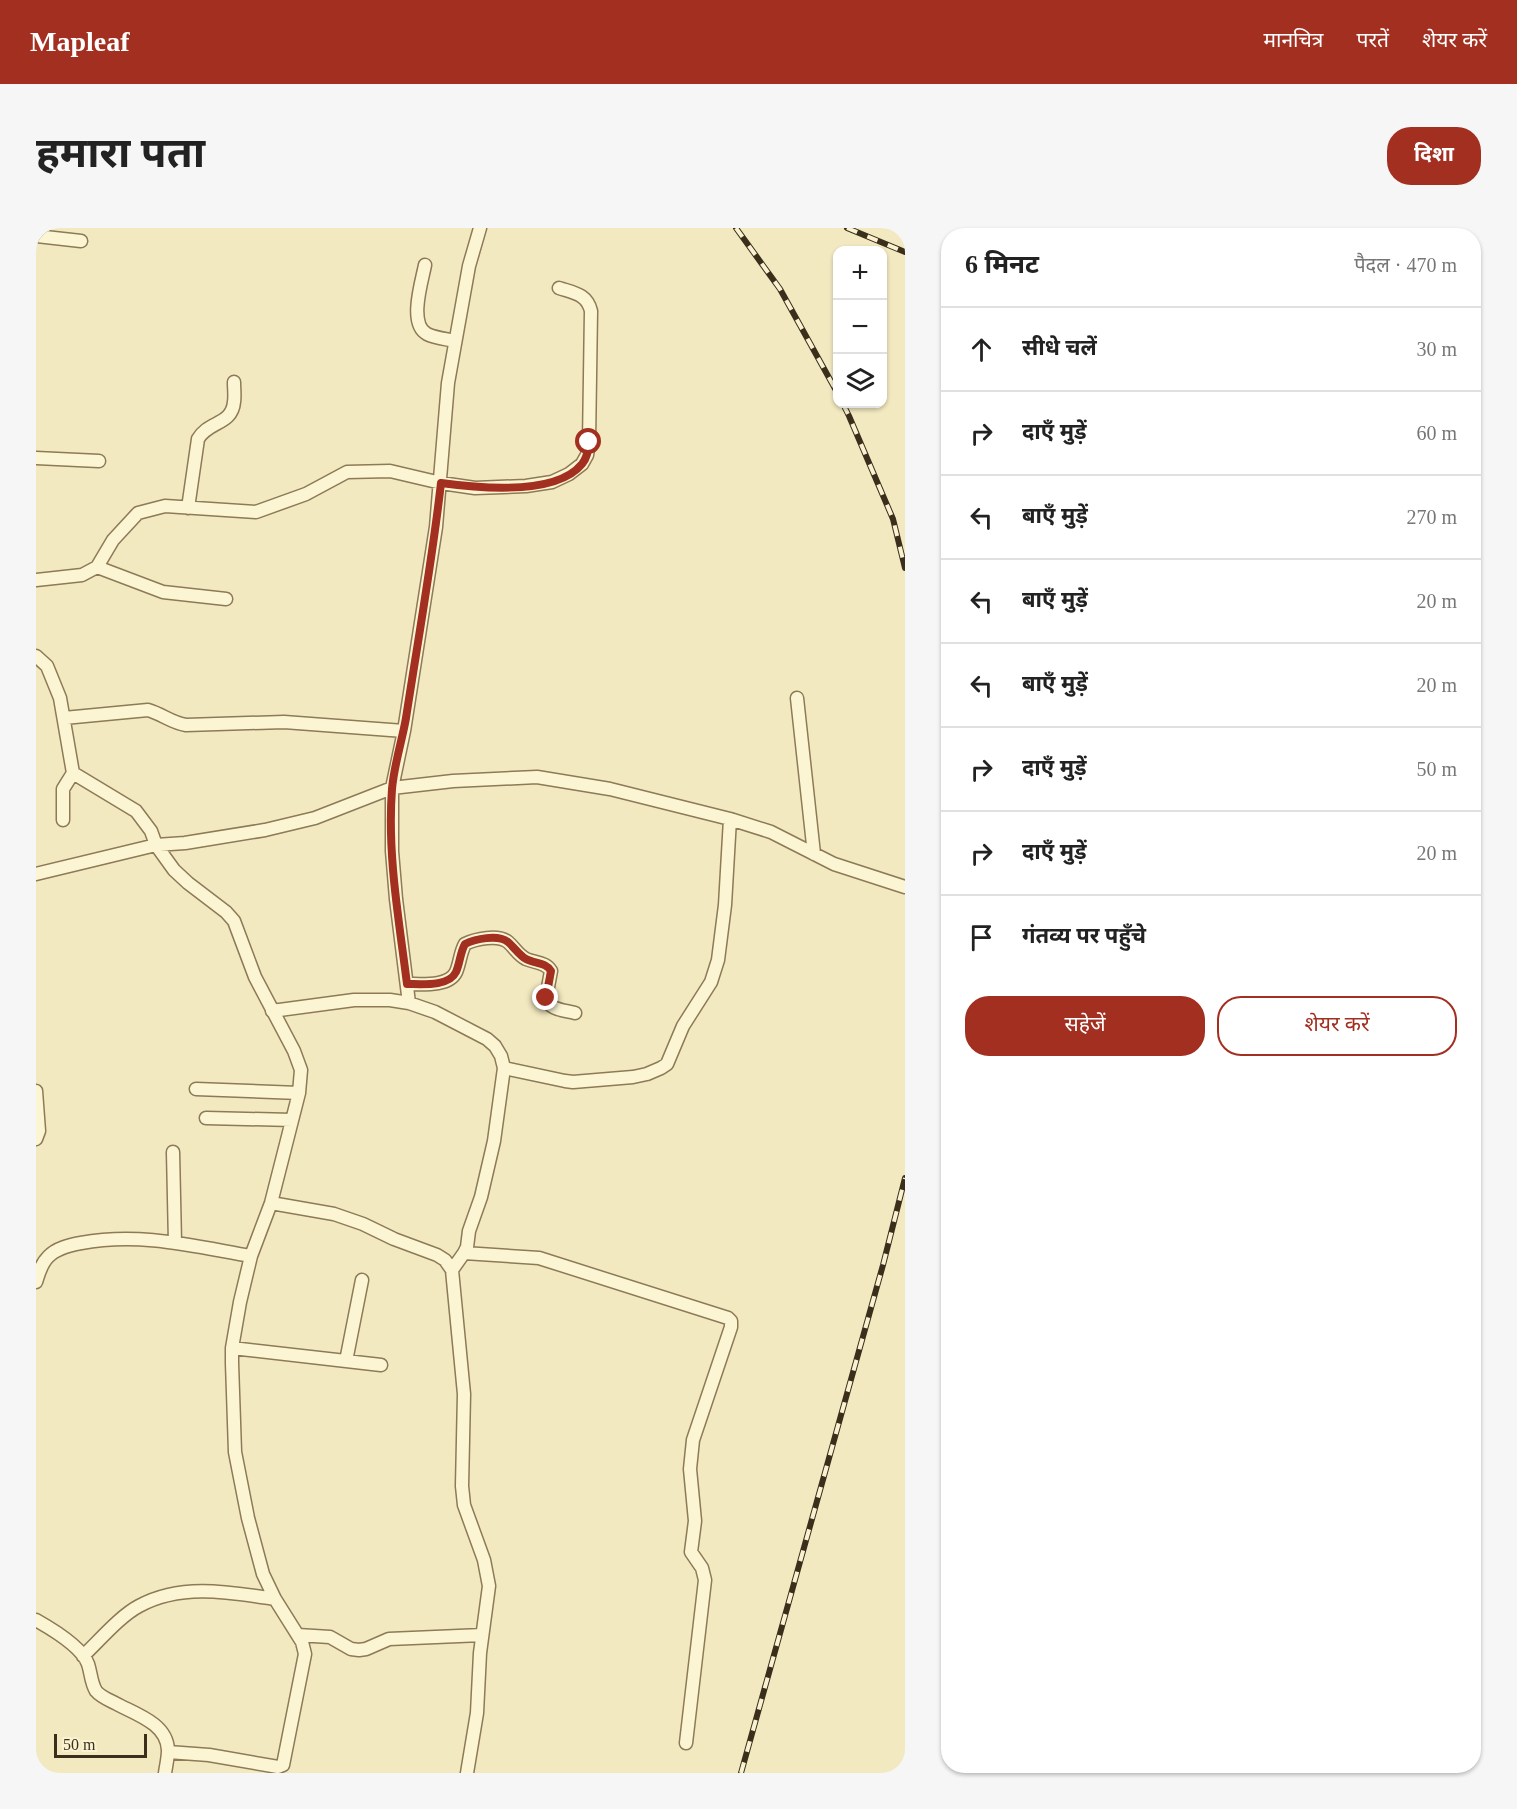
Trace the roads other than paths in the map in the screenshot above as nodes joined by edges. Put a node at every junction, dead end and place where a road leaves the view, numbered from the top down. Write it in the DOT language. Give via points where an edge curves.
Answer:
graph roads {
  1 [pos="480,228"];
  2 [pos="36,236"];
  3 [pos="81,241"];
  4 [pos="425,265"];
  5 [pos="559,288"];
  6 [pos="455,341"];
  7 [pos="234,382"];
  8 [pos="36,458"];
  9 [pos="99,462"];
  10 [pos="441,483"];
  11 [pos="188,507"];
  12 [pos="97,567"];
  13 [pos="36,580"];
  14 [pos="226,599"];
  15 [pos="36,656"];
  16 [pos="797,698"];
  17 [pos="64,718"];
  18 [pos="404,731"];
  19 [pos="73,773"];
  20 [pos="392,788"];
  21 [pos="730,819"];
  22 [pos="63,820"];
  23 [pos="156,845"];
  24 [pos="814,854"];
  25 [pos="36,874"];
  26 [pos="905,887"];
  27 [pos="407,984"];
  28 [pos="409,1003"];
  29 [pos="272,1011"];
  30 [pos="574,1013"];
  31 [pos="504,1068"];
  32 [pos="196,1089"];
  33 [pos="36,1091"];
  34 [pos="299,1093"];
  35 [pos="206,1118"];
  36 [pos="292,1120"];
  37 [pos="36,1139"];
  38 [pos="173,1152"];
  39 [pos="272,1203"];
  40 [pos="175,1243"];
  41 [pos="464,1253"];
  42 [pos="251,1256"];
  43 [pos="452,1270"];
  44 [pos="362,1280"];
  45 [pos="36,1282"];
  46 [pos="232,1348"];
  47 [pos="346,1361"];
  48 [pos="381,1365"];
  49 [pos="275,1599"];
  50 [pos="36,1620"];
  51 [pos="298,1635"];
  52 [pos="482,1635"];
  53 [pos="83,1656"];
  54 [pos="686,1743"];
  55 [pos="168,1752"];
  56 [pos="165,1773"];
  57 [pos="467,1773"];
  1 -- 6 [label="street"];
  2 -- 3 [label="street"];
  4 -- 6 [label="street" via="416,310 420,328"];
  5 -- 10 [label="street" via="583,297 591,311 589,442 582,464 552,482 526,486 475,488"];
  6 -- 10 [label="street"];
  7 -- 11 [label="street" via="231,414 208,426 198,439"];
  8 -- 9 [label="street"];
  10 -- 11 [label="street" via="390,471 347,472 306,494 256,512"];
  10 -- 18 [label="street"];
  11 -- 12 [label="street" via="165,506 138,513 113,540"];
  12 -- 13 [label="street" via="82,575"];
  12 -- 14 [label="street" via="163,592"];
  15 -- 17 [label="street" via="47,666"];
  16 -- 24 [label="street"];
  17 -- 18 [label="street" via="148,710 186,725 284,722"];
  17 -- 19 [label="street"];
  18 -- 20 [label="street"];
  19 -- 22 [label="street" via="63,789"];
  19 -- 23 [label="street" via="136,811"];
  20 -- 21 [label="street" via="537,777 610,789"];
  20 -- 23 [label="street" via="315,818 275,828"];
  20 -- 27 [label="street" via="392,851"];
  21 -- 24 [label="street" via="771,832"];
  21 -- 31 [label="street" via="718,960 711,982 683,1026 667,1064 633,1077 573,1082"];
  23 -- 25 [label="street"];
  23 -- 29 [label="street" via="174,870 234,921"];
  24 -- 26 [label="street"];
  27 -- 28 [label="street"];
  27 -- 30 [label="street" via="450,979 465,944 485,939 507,940 527,960 550,968 547,1002"];
  28 -- 29 [label="street" via="354,1000"];
  28 -- 31 [label="street" via="487,1039 501,1056"];
  29 -- 34 [label="street" via="299,1061"];
  31 -- 41 [label="street" via="494,1141"];
  32 -- 34 [label="street"];
  33 -- 37 [label="street"];
  34 -- 36 [label="street"];
  35 -- 36 [label="street"];
  36 -- 39 [label="street"];
  38 -- 40 [label="street"];
  39 -- 42 [label="street"];
  39 -- 43 [label="street" via="334,1214 363,1224 437,1255"];
  40 -- 42 [label="street"];
  40 -- 45 [label="street" via="131,1238 70,1245 46,1258"];
  41 -- 43 [label="street"];
  41 -- 54 [label="street" via="539,1258 731,1321 693,1440 690,1469 695,1521 691,1547 705,1580"];
  42 -- 46 [label="street"];
  43 -- 52 [label="street" via="464,1394 464,1505 488,1580"];
  44 -- 47 [label="street"];
  46 -- 47 [label="street"];
  46 -- 49 [label="street" via="235,1452 259,1561"];
  47 -- 48 [label="street"];
  49 -- 51 [label="street"];
  49 -- 53 [label="street" via="195,1591 152,1600 130,1612"];
  50 -- 53 [label="street" via="56,1631"];
  51 -- 52 [label="street" via="330,1637 359,1650 390,1639"];
  51 -- 55 [label="street" via="305,1654 283,1766"];
  52 -- 57 [label="street" via="477,1713"];
  53 -- 55 [label="street" via="96,1691 153,1724 165,1736"];
  55 -- 56 [label="street"];
}
